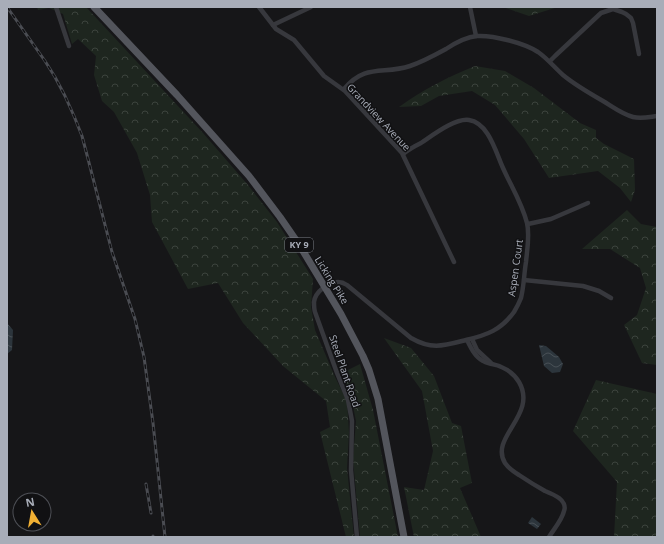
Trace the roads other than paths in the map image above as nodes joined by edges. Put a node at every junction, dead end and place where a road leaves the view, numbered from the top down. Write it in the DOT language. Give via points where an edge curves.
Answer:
graph roads {
  1 [pos="56,7"];
  2 [pos="94,7"];
  3 [pos="259,7"];
  4 [pos="311,7"];
  5 [pos="470,7"];
  6 [pos="273,25"];
  7 [pos="476,36"];
  8 [pos="69,46"];
  9 [pos="639,54"];
  10 [pos="550,61"];
  11 [pos="344,89"];
  12 [pos="657,116"];
  13 [pos="403,154"];
  14 [pos="588,203"];
  15 [pos="528,224"];
  16 [pos="454,262"];
  17 [pos="524,280"];
  18 [pos="324,287"];
  19 [pos="611,298"];
  20 [pos="469,339"];
  21 [pos="357,537"];
  22 [pos="404,537"];
  23 [pos="549,537"];
  1 -- 8 [label="street"];
  2 -- 18 [label="main road, Licking Pike / KY 9" via="249,176 280,216"];
  3 -- 6 [label="street, Grandview Avenue"];
  4 -- 6 [label="street"];
  5 -- 7 [label="street"];
  6 -- 11 [label="street, Grandview Avenue" via="294,40 324,76"];
  7 -- 10 [label="street" via="497,38 526,46"];
  7 -- 11 [label="street" via="457,42 408,67 362,74"];
  9 -- 10 [label="street" via="633,23 626,14 613,9 601,13"];
  10 -- 12 [label="street" via="564,76 621,112 641,118"];
  11 -- 13 [label="street, Grandview Avenue"];
  13 -- 15 [label="street, Aspen Court" via="459,121 469,120 478,123 491,140"];
  13 -- 16 [label="street, Grandview Avenue"];
  14 -- 15 [label="street" via="553,218"];
  15 -- 17 [label="street, Aspen Court"];
  17 -- 19 [label="street" via="582,286"];
  17 -- 20 [label="street, Aspen Court" via="520,299 511,316 498,328 483,336"];
  18 -- 20 [label="street, Aspen Court" via="342,282 419,343 438,346"];
  18 -- 21 [label="street, Steel Plant Road" via="315,297 314,304 317,319 349,403"];
  18 -- 22 [label="main road, Licking Pike / KY 9" via="363,356 374,383"];
  20 -- 23 [label="street" via="478,358 510,372 522,389 524,399 521,411 502,447 502,455 510,469 563,502 565,509"];
}
